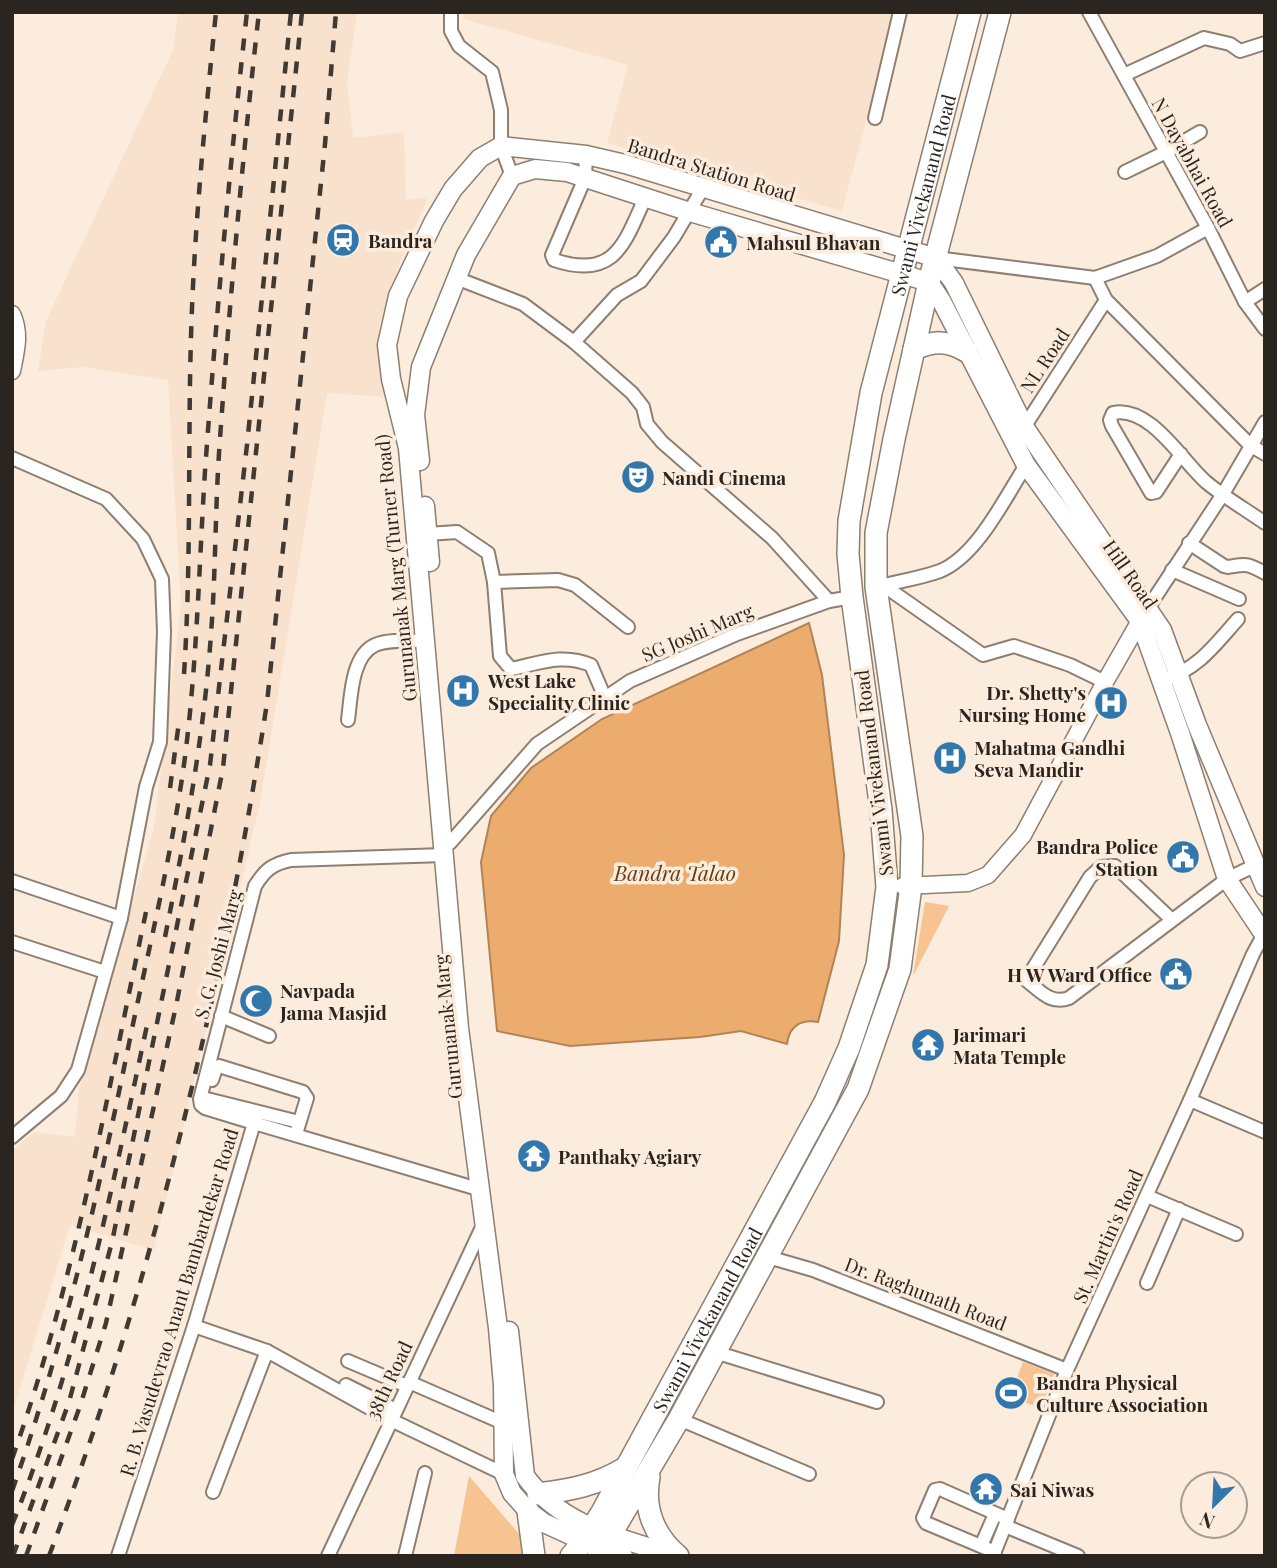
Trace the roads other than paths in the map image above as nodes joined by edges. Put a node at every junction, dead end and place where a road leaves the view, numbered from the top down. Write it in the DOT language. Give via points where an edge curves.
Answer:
graph roads {
  1 [pos="451,12"];
  2 [pos="900,12"];
  3 [pos="970,12"];
  4 [pos="1000,12"];
  5 [pos="1089,12"];
  6 [pos="1265,43"];
  7 [pos="1124,75"];
  8 [pos="875,118"];
  9 [pos="1200,132"];
  10 [pos="937,139"];
  11 [pos="501,146"];
  12 [pos="966,146"];
  13 [pos="1166,152"];
  14 [pos="586,155"];
  15 [pos="1125,172"];
  16 [pos="512,176"];
  17 [pos="584,178"];
  18 [pos="703,188"];
  19 [pos="645,198"];
  20 [pos="690,212"];
  21 [pos="1208,228"];
  22 [pos="908,250"];
  23 [pos="936,258"];
  24 [pos="902,273"];
  25 [pos="457,278"];
  26 [pos="1095,278"];
  27 [pos="929,282"];
  28 [pos="1265,289"];
  29 [pos="1106,300"];
  30 [pos="1245,302"];
  31 [pos="12,314"];
  32 [pos="1265,329"];
  33 [pos="574,342"];
  34 [pos="914,349"];
  35 [pos="966,351"];
  36 [pos="12,372"];
  37 [pos="1265,422"];
  38 [pos="1019,434"];
  39 [pos="1250,445"];
  40 [pos="1181,454"];
  41 [pos="1265,454"];
  42 [pos="12,458"];
  43 [pos="1026,466"];
  44 [pos="1223,494"];
  45 [pos="1265,523"];
  46 [pos="427,534"];
  47 [pos="1189,543"];
  48 [pos="1172,570"];
  49 [pos="1265,573"];
  50 [pos="494,582"];
  51 [pos="880,586"];
  52 [pos="852,597"];
  53 [pos="1239,599"];
  54 [pos="829,601"];
  55 [pos="1144,615"];
  56 [pos="1238,619"];
  57 [pos="628,627"];
  58 [pos="424,641"];
  59 [pos="1170,678"];
  60 [pos="1105,682"];
  61 [pos="606,698"];
  62 [pos="348,720"];
  63 [pos="446,847"];
  64 [pos="1256,865"];
  65 [pos="1227,879"];
  66 [pos="12,881"];
  67 [pos="911,886"];
  68 [pos="887,887"];
  69 [pos="1265,887"];
  70 [pos="121,918"];
  71 [pos="1172,920"];
  72 [pos="1264,934"];
  73 [pos="12,942"];
  74 [pos="105,972"];
  75 [pos="461,1009"];
  76 [pos="221,1016"];
  77 [pos="269,1036"];
  78 [pos="1190,1100"];
  79 [pos="210,1105"];
  80 [pos="256,1117"];
  81 [pos="18,1124"];
  82 [pos="297,1128"];
  83 [pos="1265,1132"];
  84 [pos="12,1137"];
  85 [pos="478,1189"];
  86 [pos="1147,1196"];
  87 [pos="1179,1209"];
  88 [pos="484,1222"];
  89 [pos="1236,1234"];
  90 [pos="768,1257"];
  91 [pos="1147,1283"];
  92 [pos="194,1326"];
  93 [pos="267,1351"];
  94 [pos="715,1352"];
  95 [pos="348,1361"];
  96 [pos="1068,1370"];
  97 [pos="408,1384"];
  98 [pos="877,1402"];
  99 [pos="393,1415"];
  100 [pos="678,1419"];
  101 [pos="503,1423"];
  102 [pos="651,1465"];
  103 [pos="627,1467"];
  104 [pos="425,1473"];
  105 [pos="505,1474"];
  106 [pos="809,1474"];
  107 [pos="213,1492"];
  108 [pos="533,1503"];
  109 [pos="1003,1520"];
  110 [pos="981,1546"];
  111 [pos="597,1548"];
  112 [pos="994,1554"];
  113 [pos="118,1556"];
  114 [pos="328,1556"];
  115 [pos="405,1556"];
  116 [pos="534,1556"];
  117 [pos="678,1556"];
  118 [pos="1078,1556"];
  1 -- 11 [label="street" via="451,31 459,46 492,72 501,110"];
  2 -- 8 [label="street"];
  3 -- 10 [label="main road, Swami Vivekanand Road"];
  4 -- 12 [label="main road, Swami Vivekanand Road"];
  5 -- 7 [label="street, N Dayabhai Road"];
  6 -- 7 [label="street" via="1240,51 1204,38"];
  7 -- 13 [label="street, N Dayabhai Road"];
  9 -- 13 [label="street"];
  10 -- 12 [label="main road"];
  10 -- 22 [label="main road, Swami Vivekanand Road"];
  11 -- 14 [label="main road, Bandra Station Road"];
  11 -- 16 [label="street"];
  11 -- 58 [label="main road, Gurunanak Marg (Turner Road)" via="466,171 434,220 398,296 387,345 408,448"];
  12 -- 23 [label="main road, Swami Vivekanand Road"];
  13 -- 15 [label="street"];
  13 -- 21 [label="street, N Dayabhai Road"];
  14 -- 17 [label="street"];
  14 -- 18 [label="main road, Bandra Station Road"];
  16 -- 17 [label="main road" via="535,169"];
  16 -- 25 [label="main road"];
  17 -- 19 [label="main road"];
  17 -- 19 [label="street" via="554,260 573,266 612,258 624,244"];
  18 -- 20 [label="street"];
  18 -- 22 [label="main road, Bandra Station Road"];
  19 -- 20 [label="main road"];
  20 -- 24 [label="main road"];
  20 -- 33 [label="street" via="640,281 617,295"];
  21 -- 26 [label="street" via="1157,256"];
  21 -- 30 [label="street, N Dayabhai Road"];
  22 -- 23 [label="main road, Bandra Station Road"];
  22 -- 24 [label="main road, Swami Vivekanand Road"];
  23 -- 26 [label="street"];
  23 -- 27 [label="main road, Swami Vivekanand Road"];
  23 -- 38 [label="main road, Hill Road" via="954,283"];
  24 -- 27 [label="main road"];
  24 -- 52 [label="main road, Swami Vivekanand Road" via="871,393 849,521"];
  25 -- 33 [label="street" via="523,304"];
  25 -- 46 [label="main road, Gurunanak Marg" via="421,367 416,396"];
  26 -- 29 [label="street"];
  27 -- 34 [label="main road, Swami Vivekanand Road"];
  27 -- 35 [label="main road, Hill Road"];
  28 -- 30 [label="street"];
  29 -- 38 [label="street, NL Road"];
  29 -- 39 [label="street"];
  30 -- 32 [label="street, N Dayabhai Road"];
  31 -- 36 [label="street" via="18,344"];
  33 -- 54 [label="street" via="632,393 662,442 772,538"];
  34 -- 35 [label="main road" via="942,341"];
  34 -- 51 [label="main road, Swami Vivekanand Road" via="876,533"];
  35 -- 38 [label="main road, Hill Road"];
  37 -- 39 [label="street"];
  38 -- 43 [label="main road, Hill Road"];
  38 -- 55 [label="main road, Hill Road"];
  39 -- 41 [label="street"];
  39 -- 44 [label="street"];
  40 -- 40 [label="street" via="1151,493 1112,426 1113,413 1125,413 1155,426"];
  40 -- 44 [label="street"];
  42 -- 70 [label="street" via="106,499 142,539 162,579 160,742 146,787"];
  43 -- 51 [label="street" via="976,542 955,563"];
  43 -- 55 [label="main road, Hill Road"];
  44 -- 45 [label="street"];
  44 -- 47 [label="street"];
  46 -- 50 [label="street" via="457,532 488,553"];
  46 -- 63 [label="main road, Gurunanak Marg"];
  47 -- 48 [label="street"];
  47 -- 49 [label="street" via="1224,566 1248,564"];
  48 -- 53 [label="street"];
  48 -- 55 [label="street"];
  50 -- 57 [label="street" via="558,580 575,585"];
  50 -- 61 [label="street" via="500,656 511,669 576,659 591,666"];
  51 -- 60 [label="street" via="983,654 1014,646"];
  51 -- 67 [label="main road, Swami Vivekanand Road" via="912,836"];
  52 -- 54 [label="street, SG Joshi Marg"];
  52 -- 68 [label="main road, Swami Vivekanand Road"];
  54 -- 61 [label="street, SG Joshi Marg" via="737,634 630,681"];
  55 -- 59 [label="main road, Hill Road"];
  55 -- 60 [label="street"];
  56 -- 59 [label="street" via="1198,663"];
  58 -- 62 [label="street" via="373,646 360,659"];
  58 -- 63 [label="main road, Gurunanak Marg (Turner Road)"];
  59 -- 64 [label="main road, Hill Road"];
  59 -- 65 [label="main road, Hill Road"];
  60 -- 67 [label="street" via="1023,835 988,875 968,883"];
  61 -- 63 [label="street, SG Joshi Marg" via="537,744"];
  63 -- 75 [label="main road, Gurunanak Marg"];
  63 -- 76 [label="street, S. G. Joshi Marg" via="290,859 265,870 255,886"];
  64 -- 65 [label="street"];
  64 -- 69 [label="main road, Hill Road"];
  65 -- 71 [label="street"];
  65 -- 72 [label="main road, Hill Road"];
  66 -- 70 [label="street"];
  67 -- 68 [label="street"];
  67 -- 90 [label="main road, Swami Vivekanand Road" via="900,969 858,1089"];
  68 -- 103 [label="main road, Swami Vivekanand Road" via="877,965 825,1102"];
  70 -- 74 [label="street"];
  71 -- 71 [label="street" via="1060,1002 1026,980 1090,877 1101,867 1115,866"];
  72 -- 78 [label="street, St. Martin's Road"];
  73 -- 74 [label="street"];
  74 -- 81 [label="street" via="78,1070 61,1096"];
  75 -- 85 [label="main road, Gurunanak Marg"];
  75 -- 108 [label="main road, Gurunanak Marg" via="495,1212 525,1476"];
  76 -- 77 [label="street"];
  76 -- 79 [label="street, S. G. Joshi Marg"];
  78 -- 83 [label="street"];
  78 -- 86 [label="street, St. Martin's Road"];
  79 -- 80 [label="street"];
  79 -- 82 [label="street" via="214,1072 219,1066 303,1092 307,1098"];
  80 -- 82 [label="street, R. B. Vasudevrao Anant Bambardekar Road"];
  80 -- 92 [label="street, R. B. Vasudevrao Anant Bambardekar Road"];
  81 -- 84 [label="street"];
  82 -- 85 [label="street, R. B. Vasudevrao Anant Bambardekar Road"];
  85 -- 88 [label="main road, Gurunanak Marg"];
  86 -- 87 [label="street"];
  86 -- 96 [label="street, St. Martin's Road"];
  87 -- 89 [label="street"];
  87 -- 91 [label="street"];
  88 -- 97 [label="street, 38th Road"];
  88 -- 101 [label="main road, Gurunanak Marg" via="498,1328"];
  90 -- 94 [label="main road, Swami Vivekanand Road"];
  90 -- 96 [label="street, Dr. Raghunath Road" via="813,1270"];
  92 -- 93 [label="street"];
  92 -- 113 [label="street, R. B. Vasudevrao Anant Bambardekar Road"];
  93 -- 99 [label="street" via="331,1378"];
  93 -- 107 [label="street"];
  94 -- 98 [label="street"];
  94 -- 100 [label="main road, Swami Vivekanand Road"];
  95 -- 97 [label="street"];
  96 -- 109 [label="street, St. Martin's Road"];
  97 -- 99 [label="street, 38th Road"];
  97 -- 101 [label="street"];
  99 -- 105 [label="street"];
  99 -- 114 [label="street, 38th Road"];
  100 -- 102 [label="main road, Swami Vivekanand Road"];
  100 -- 106 [label="street"];
  101 -- 105 [label="main road, Gurunanak Marg"];
  102 -- 111 [label="main road, Swami Vivekanand Road"];
  102 -- 117 [label="main road" via="646,1506 666,1546"];
  103 -- 108 [label="main road" via="604,1480"];
  103 -- 111 [label="main road, Swami Vivekanand Road"];
  104 -- 115 [label="street"];
  105 -- 108 [label="main road, Gurunanak Marg" via="512,1493"];
  108 -- 111 [label="main road, Gurunanak Marg" via="560,1510"];
  108 -- 116 [label="main road"];
  109 -- 110 [label="street"];
  109 -- 110 [label="street" via="935,1490 923,1518 926,1523"];
  109 -- 112 [label="street, St. Martin's Road"];
  109 -- 118 [label="street"];
  110 -- 112 [label="street"];
  111 -- 117 [label="main road, Gurunanak Marg"];
}
